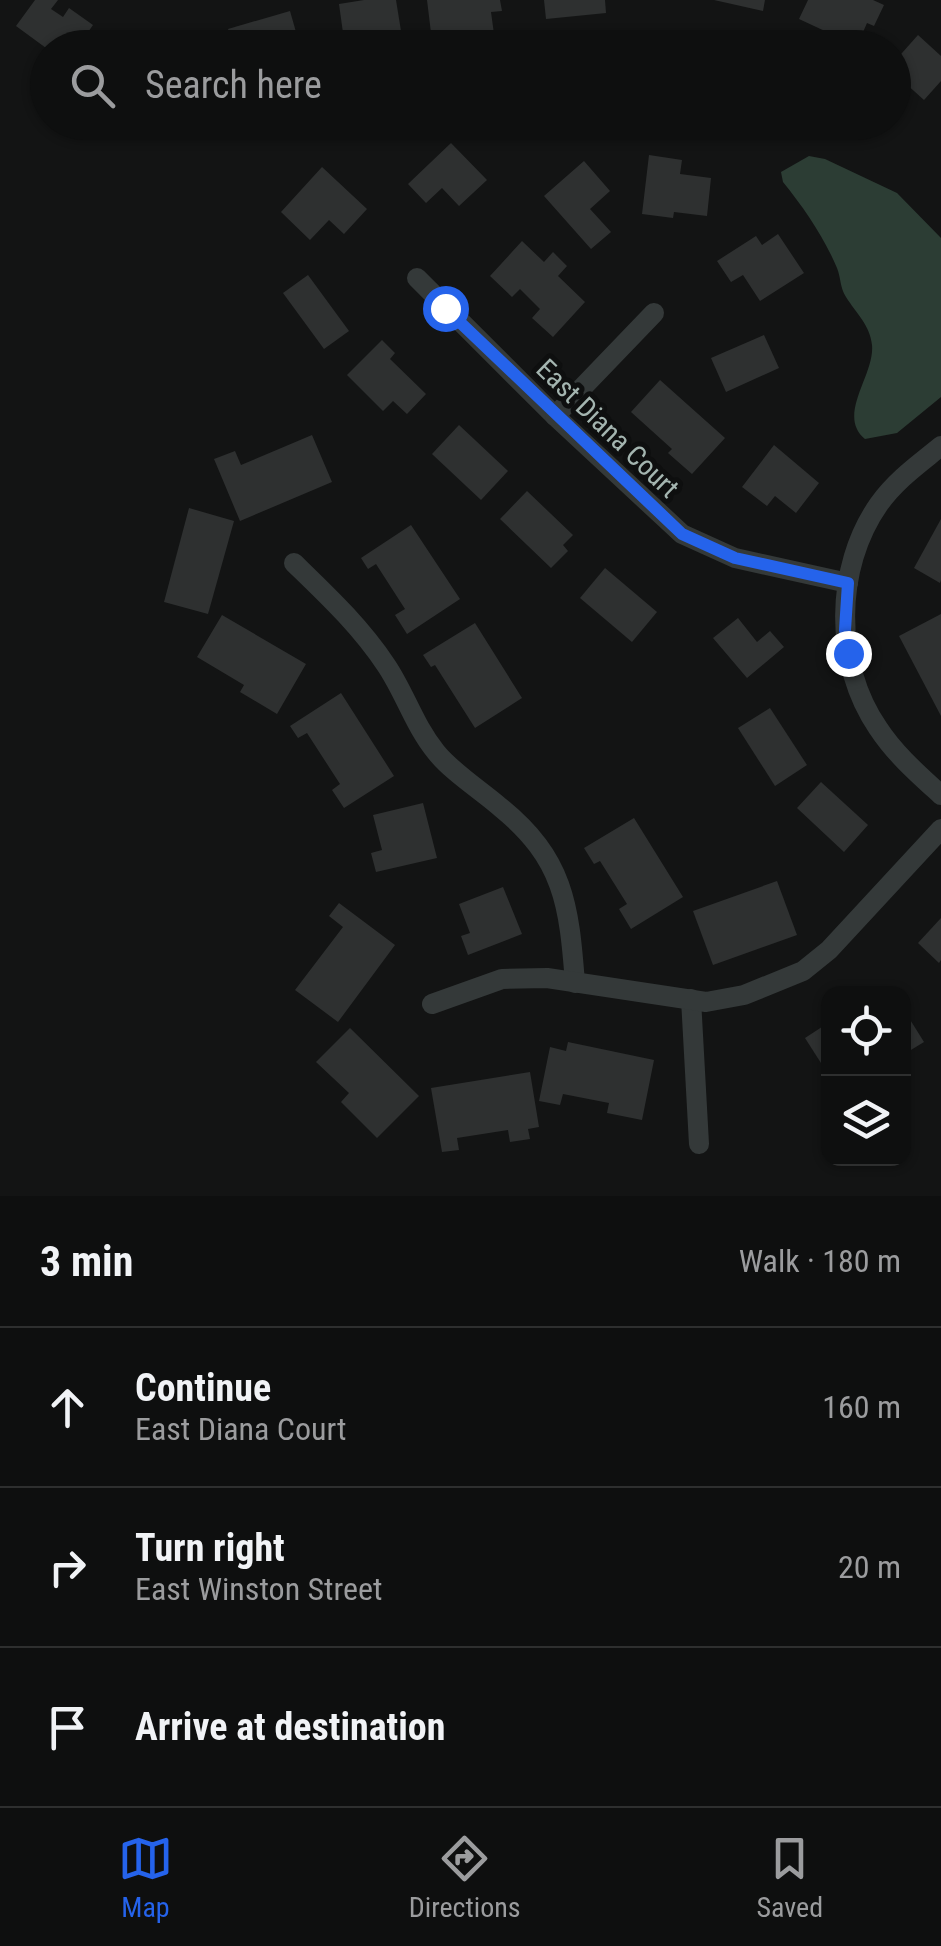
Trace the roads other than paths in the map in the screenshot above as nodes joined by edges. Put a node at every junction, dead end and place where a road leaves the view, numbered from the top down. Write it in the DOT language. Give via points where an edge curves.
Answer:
graph roads {
  1 [pos="417,278"];
  2 [pos="654,313"];
  3 [pos="555,416"];
  4 [pos="941,446"];
  5 [pos="294,563"];
  6 [pos="848,583"];
  7 [pos="941,795"];
  8 [pos="941,829"];
  9 [pos="575,982"];
  10 [pos="690,1000"];
  11 [pos="432,1004"];
  12 [pos="699,1144"];
  1 -- 3 [label="street, East Diana Court"];
  2 -- 3 [label="street"];
  3 -- 6 [label="street, East Diana Court" via="663,519 699,544"];
  4 -- 6 [label="street" via="880,504"];
  5 -- 9 [label="street" via="390,669 437,754 543,849 570,918"];
  6 -- 7 [label="street" via="848,653 864,704 890,746"];
  8 -- 10 [label="street" via="803,970 744,996"];
  9 -- 10 [label="street"];
  9 -- 11 [label="street" via="502,979"];
  10 -- 12 [label="street"];
}
